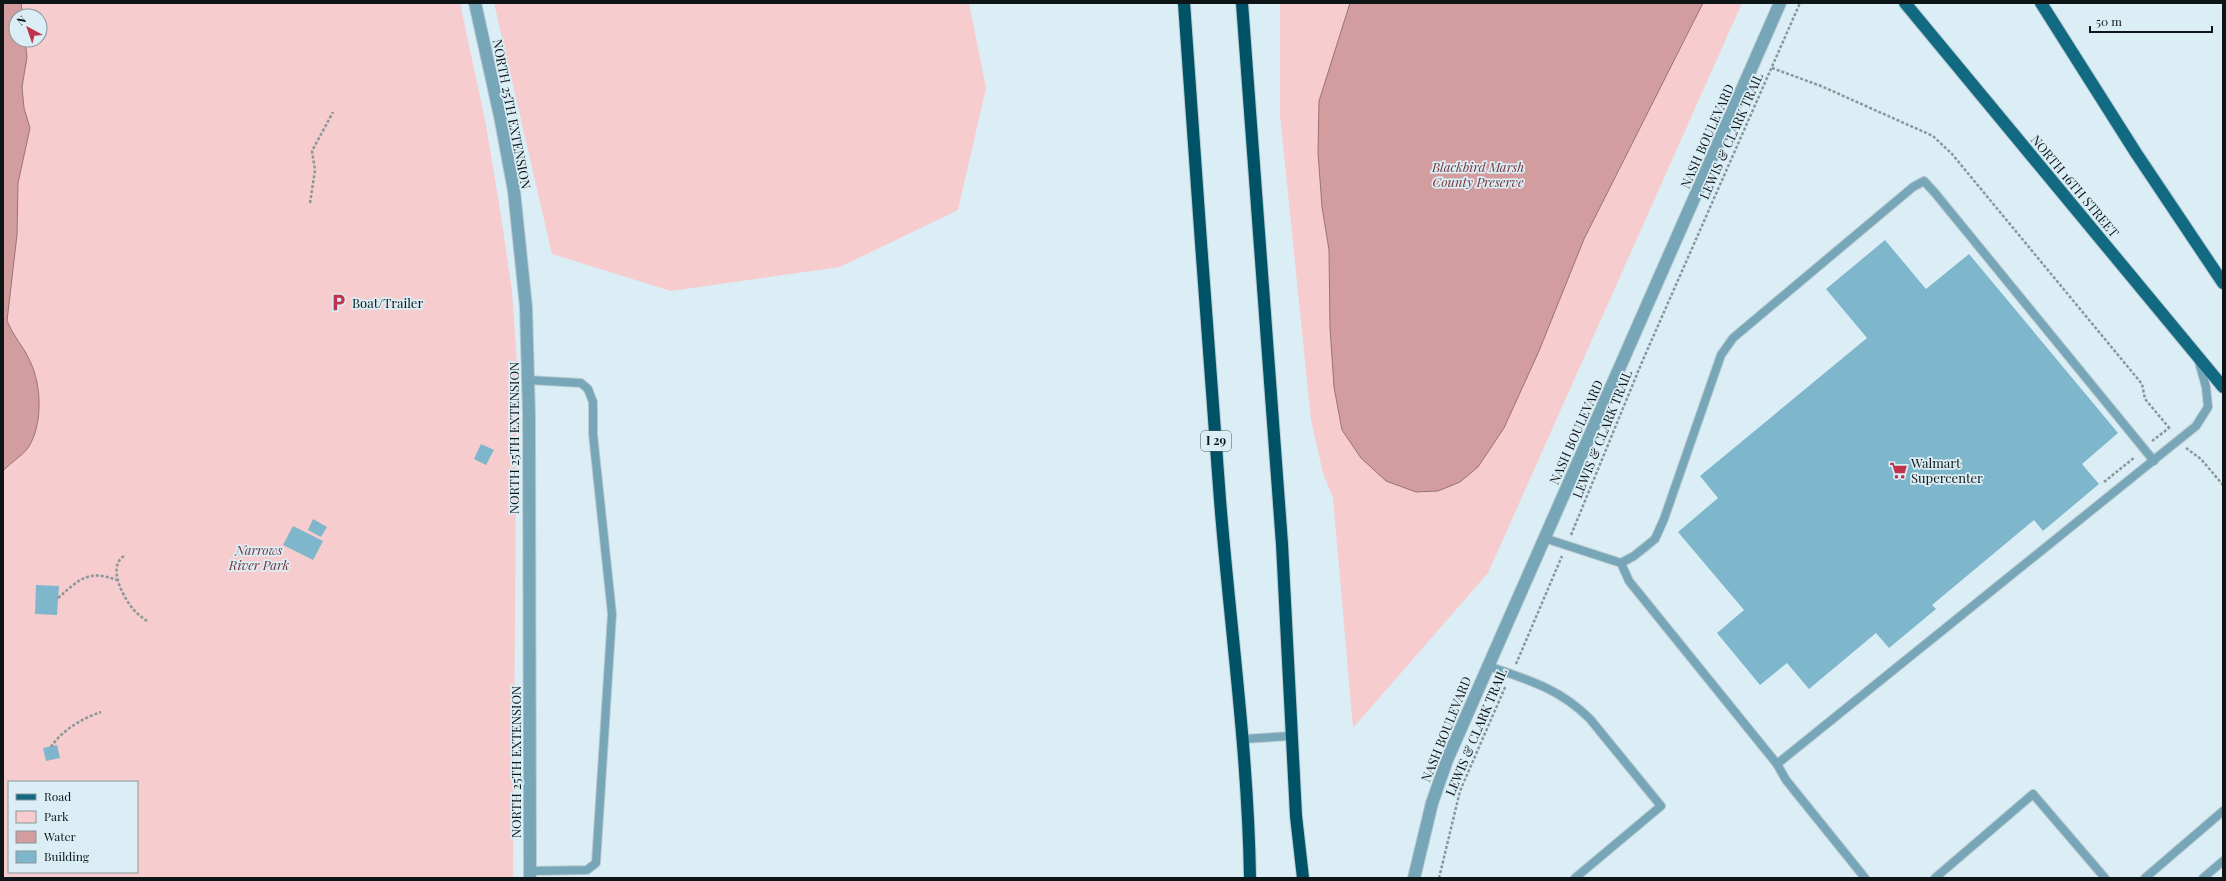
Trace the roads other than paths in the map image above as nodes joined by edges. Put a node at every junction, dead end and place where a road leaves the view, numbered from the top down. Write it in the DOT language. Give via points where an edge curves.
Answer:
graph roads {
  1 [pos="475,3"];
  2 [pos="1184,3"];
  3 [pos="1242,3"];
  4 [pos="1780,3"];
  5 [pos="1905,3"];
  6 [pos="2041,3"];
  7 [pos="2223,283"];
  8 [pos="2198,357"];
  9 [pos="528,380"];
  10 [pos="2223,387"];
  11 [pos="2154,461"];
  12 [pos="1544,538"];
  13 [pos="1621,563"];
  14 [pos="1488,666"];
  15 [pos="1291,736"];
  16 [pos="1243,740"];
  17 [pos="1777,764"];
  18 [pos="2223,811"];
  19 [pos="2223,860"];
  20 [pos="530,875"];
  21 [pos="1250,878"];
  22 [pos="1304,878"];
  23 [pos="1414,878"];
  24 [pos="1575,878"];
  25 [pos="1865,878"];
  26 [pos="1935,878"];
  27 [pos="2105,878"];
  28 [pos="2145,878"];
  29 [pos="2203,878"];
  1 -- 9 [label="street, NORTH 25TH EXTENSION" via="514,191 523,265"];
  2 -- 16 [label="highway, I 29" via="1220,501"];
  3 -- 15 [label="highway" via="1282,544"];
  4 -- 12 [label="street, NASH BOULEVARD"];
  5 -- 8 [label="main road, NORTH 16TH STREET"];
  6 -- 7 [label="main road" via="2136,153"];
  8 -- 10 [label="main road, NORTH 16TH STREET"];
  8 -- 11 [label="lane" via="2208,407 2196,426"];
  9 -- 20 [label="street, NORTH 25TH EXTENSION"];
  9 -- 20 [label="lane" via="581,382 588,389 593,402 593,434 612,614 596,863 588,870"];
  11 -- 13 [label="lane" via="1924,181 1913,187 1733,338 1721,355 1655,539"];
  11 -- 17 [label="lane"];
  12 -- 13 [label="lane"];
  12 -- 14 [label="street, NASH BOULEVARD"];
  13 -- 17 [label="lane" via="1628,581"];
  14 -- 23 [label="street, NASH BOULEVARD" via="1434,796"];
  14 -- 24 [label="lane" via="1558,692 1577,706 1590,718 1661,806"];
  15 -- 16 [label="lane"];
  15 -- 22 [label="highway" via="1296,816"];
  16 -- 21 [label="highway, I 29" via="1249,816"];
  17 -- 25 [label="lane" via="1786,780"];
  18 -- 28 [label="lane"];
  19 -- 29 [label="lane"];
  26 -- 27 [label="lane" via="2032,794"];
}
